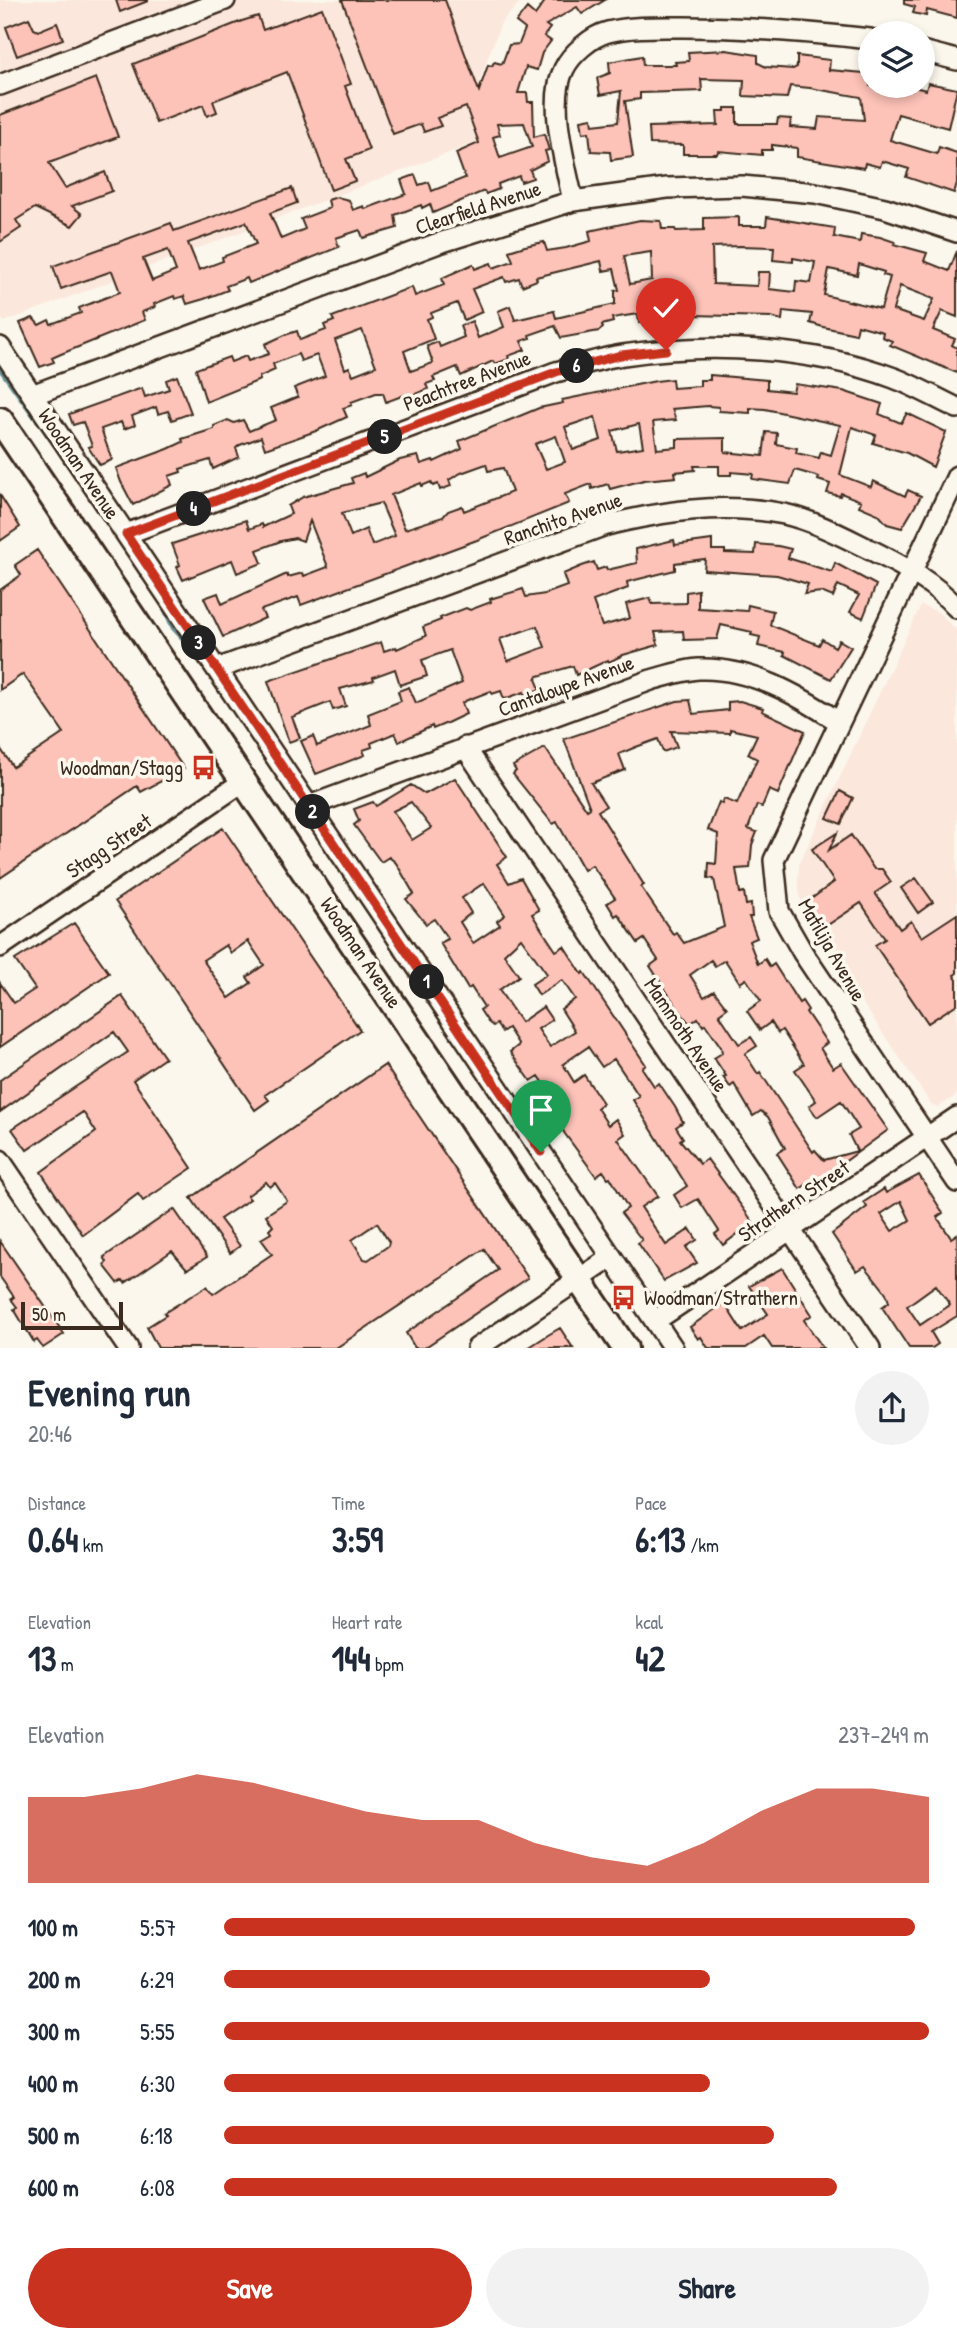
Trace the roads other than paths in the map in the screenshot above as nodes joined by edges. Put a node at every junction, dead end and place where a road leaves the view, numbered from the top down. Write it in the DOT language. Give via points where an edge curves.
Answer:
graph roads {
  1 [pos="226,0"];
  2 [pos="858,38"];
  3 [pos="935,55"];
  4 [pos="957,61"];
  5 [pos="0,85"];
  6 [pos="573,201"];
  7 [pos="957,232"];
  8 [pos="0,347"];
  9 [pos="32,395"];
  10 [pos="957,408"];
  11 [pos="0,420"];
  12 [pos="957,476"];
  13 [pos="126,534"];
  14 [pos="912,570"];
  15 [pos="957,608"];
  16 [pos="216,669"];
  17 [pos="839,722"];
  18 [pos="465,747"];
  19 [pos="244,781"];
  20 [pos="309,806"];
  21 [pos="0,947"];
  22 [pos="957,1117"];
  23 [pos="926,1138"];
  24 [pos="0,1160"];
  25 [pos="957,1182"];
  26 [pos="791,1231"];
  27 [pos="612,1257"];
  28 [pos="579,1279"];
  29 [pos="654,1321"];
  30 [pos="128,1348"];
  31 [pos="477,1348"];
  32 [pos="625,1348"];
  33 [pos="673,1348"];
  34 [pos="870,1348"];
  1 -- 5 [label="street"];
  2 -- 6 [label="street" via="723,27 605,32 577,51 563,70 559,131"];
  3 -- 4 [label="street"];
  6 -- 7 [label="street, Clearfield Avenue" via="667,188 742,186 862,203"];
  6 -- 9 [label="street, Clearfield Avenue" via="436,244"];
  8 -- 9 [label="street, Woodman Avenue"];
  9 -- 13 [label="street, Woodman Avenue"];
  10 -- 13 [label="street, Peachtree Avenue" via="894,378 815,358 710,349 621,355 556,372"];
  11 -- 19 [label="main road, Woodman Avenue"];
  12 -- 14 [label="street"];
  13 -- 16 [label="street, Woodman Avenue"];
  14 -- 15 [label="street, Ranchito Avenue"];
  14 -- 16 [label="street, Ranchito Avenue" via="787,515 741,508 648,515 603,526"];
  14 -- 17 [label="street, Matilija Avenue"];
  16 -- 20 [label="street, Woodman Avenue"];
  17 -- 18 [label="street, Cantaloupe Avenue" via="767,681 698,669 651,680"];
  17 -- 23 [label="street, Matilija Avenue" via="774,860 779,911 810,966"];
  18 -- 20 [label="street, Cantaloupe Avenue"];
  18 -- 26 [label="street, Mammoth Avenue"];
  19 -- 21 [label="street, Stagg Street"];
  19 -- 28 [label="main road, Woodman Avenue"];
  20 -- 27 [label="street, Woodman Avenue"];
  22 -- 23 [label="street, Strathern Street"];
  23 -- 25 [label="street, Matilija Avenue"];
  23 -- 26 [label="street, Strathern Street"];
  24 -- 30 [label="street"];
  26 -- 29 [label="street, Strathern Street"];
  26 -- 34 [label="street, Mammoth Avenue"];
  27 -- 28 [label="street"];
  27 -- 29 [label="street, Woodman Avenue"];
  28 -- 31 [label="street"];
  28 -- 32 [label="main road, Woodman Avenue"];
  29 -- 33 [label="street, Woodman Avenue"];
}
